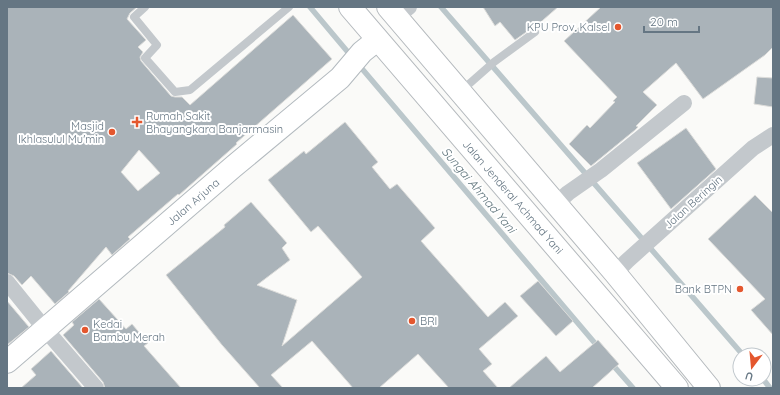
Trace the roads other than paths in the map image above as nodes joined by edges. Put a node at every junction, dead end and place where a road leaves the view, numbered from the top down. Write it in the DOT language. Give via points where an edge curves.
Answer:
graph roads {
  1 [pos="145,7"];
  2 [pos="289,7"];
  3 [pos="350,7"];
  4 [pos="398,10"];
  5 [pos="535,32"];
  6 [pos="370,46"];
  7 [pos="459,92"];
  8 [pos="684,103"];
  9 [pos="773,135"];
  10 [pos="564,197"];
  11 [pos="615,273"];
  12 [pos="7,282"];
  13 [pos="45,329"];
  14 [pos="7,362"];
  15 [pos="96,388"];
  16 [pos="677,388"];
  17 [pos="709,388"];
  1 -- 2 [label="lane" via="134,17 157,45 145,58 175,92 190,90"];
  3 -- 6 [label="main road, Jalan Jenderal Achmad Yani"];
  4 -- 7 [label="main road"];
  5 -- 7 [label="lane"];
  6 -- 13 [label="main road, Jalan Arjuna" via="340,78"];
  6 -- 16 [label="main road, Jalan Jenderal Achmad Yani"];
  7 -- 10 [label="main road"];
  8 -- 10 [label="street"];
  9 -- 11 [label="street, Jalan Beringin" via="753,148"];
  10 -- 11 [label="main road"];
  11 -- 17 [label="main road"];
  12 -- 13 [label="street"];
  13 -- 14 [label="main road, Jalan Arjuna"];
  13 -- 15 [label="street"];
}
